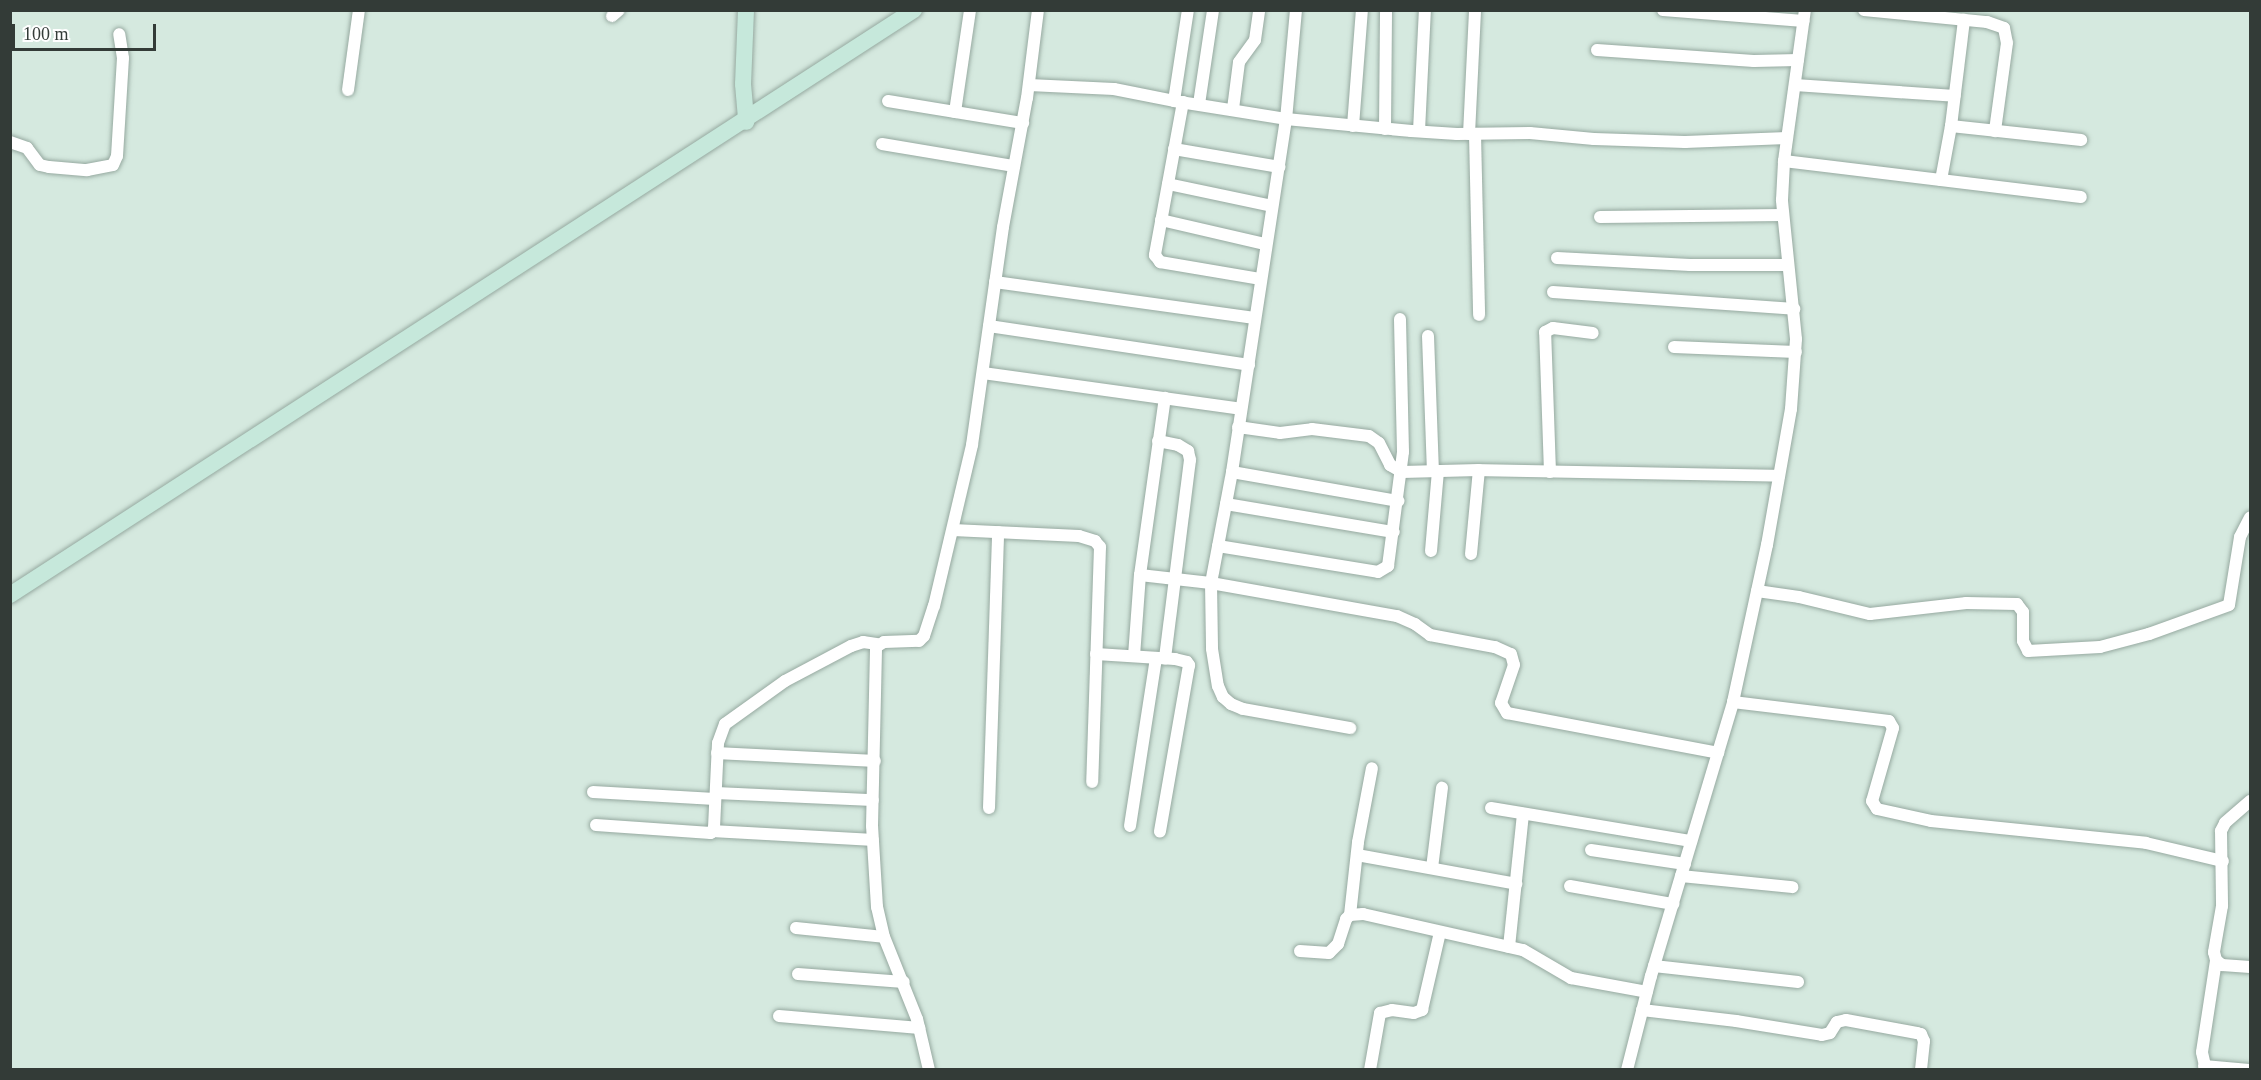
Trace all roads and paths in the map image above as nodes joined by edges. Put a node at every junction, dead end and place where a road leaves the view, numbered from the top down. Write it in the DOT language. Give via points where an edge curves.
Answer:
graph roads {
  1 [pos="359,10"];
  2 [pos="746,10"];
  3 [pos="914,10"];
  4 [pos="970,10"];
  5 [pos="1038,10"];
  6 [pos="1188,10"];
  7 [pos="1212,10"];
  8 [pos="1259,10"];
  9 [pos="1296,10"];
  10 [pos="1362,10"];
  11 [pos="1386,10"];
  12 [pos="1425,10"];
  13 [pos="1475,10"];
  14 [pos="1663,10"];
  15 [pos="1864,10"];
  16 [pos="1804,16"];
  17 [pos="1964,20"];
  18 [pos="119,34"];
  19 [pos="1598,50"];
  20 [pos="1798,60"];
  21 [pos="1029,85"];
  22 [pos="1795,85"];
  23 [pos="348,90"];
  24 [pos="1955,96"];
  25 [pos="888,101"];
  26 [pos="1178,102"];
  27 [pos="1199,104"];
  28 [pos="1233,109"];
  29 [pos="955,112"];
  30 [pos="1286,118"];
  31 [pos="746,122"];
  32 [pos="1023,123"];
  33 [pos="1353,126"];
  34 [pos="1951,126"];
  35 [pos="1385,129"];
  36 [pos="1419,131"];
  37 [pos="1995,131"];
  38 [pos="1472,134"];
  39 [pos="1787,138"];
  40 [pos="2081,141"];
  41 [pos="10,142"];
  42 [pos="882,144"];
  43 [pos="1174,149"];
  44 [pos="1784,161"];
  45 [pos="1014,166"];
  46 [pos="1279,167"];
  47 [pos="1941,180"];
  48 [pos="1167,184"];
  49 [pos="2081,197"];
  50 [pos="1272,206"];
  51 [pos="1782,215"];
  52 [pos="1600,217"];
  53 [pos="1161,220"];
  54 [pos="1265,244"];
  55 [pos="1557,258"];
  56 [pos="1788,265"];
  57 [pos="1260,279"];
  58 [pos="995,282"];
  59 [pos="1553,292"];
  60 [pos="1794,309"];
  61 [pos="1479,315"];
  62 [pos="1255,318"];
  63 [pos="1400,319"];
  64 [pos="989,326"];
  65 [pos="1593,333"];
  66 [pos="1428,336"];
  67 [pos="1674,347"];
  68 [pos="1796,352"];
  69 [pos="1249,365"];
  70 [pos="983,373"];
  71 [pos="1165,398"];
  72 [pos="1241,409"];
  73 [pos="1238,427"];
  74 [pos="1158,441"];
  75 [pos="1479,470"];
  76 [pos="1436,471"];
  77 [pos="1232,472"];
  78 [pos="1402,472"];
  79 [pos="1550,472"];
  80 [pos="1779,476"];
  81 [pos="1398,501"];
  82 [pos="1226,504"];
  83 [pos="2250,517"];
  84 [pos="953,530"];
  85 [pos="998,532"];
  86 [pos="1394,532"];
  87 [pos="1218,546"];
  88 [pos="1431,551"];
  89 [pos="1471,554"];
  90 [pos="1140,575"];
  91 [pos="1176,579"];
  92 [pos="1211,583"];
  93 [pos="1757,591"];
  94 [pos="10,596"];
  95 [pos="878,644"];
  96 [pos="1096,654"];
  97 [pos="1134,656"];
  98 [pos="1160,658"];
  99 [pos="1733,702"];
  100 [pos="1350,728"];
  101 [pos="717,753"];
  102 [pos="1718,753"];
  103 [pos="875,761"];
  104 [pos="1372,768"];
  105 [pos="1092,782"];
  106 [pos="1442,788"];
  107 [pos="592,792"];
  108 [pos="716,796"];
  109 [pos="873,800"];
  110 [pos="2250,801"];
  111 [pos="989,808"];
  112 [pos="1491,808"];
  113 [pos="1523,814"];
  114 [pos="596,825"];
  115 [pos="1130,826"];
  116 [pos="713,831"];
  117 [pos="1160,832"];
  118 [pos="873,840"];
  119 [pos="1691,841"];
  120 [pos="1591,850"];
  121 [pos="1357,855"];
  122 [pos="2223,861"];
  123 [pos="1432,868"];
  124 [pos="1683,870"];
  125 [pos="1516,884"];
  126 [pos="1570,886"];
  127 [pos="1792,887"];
  128 [pos="1672,904"];
  129 [pos="1350,915"];
  130 [pos="796,928"];
  131 [pos="1440,932"];
  132 [pos="884,937"];
  133 [pos="1509,947"];
  134 [pos="1300,951"];
  135 [pos="2216,960"];
  136 [pos="1654,966"];
  137 [pos="2250,968"];
  138 [pos="798,974"];
  139 [pos="904,982"];
  140 [pos="1798,982"];
  141 [pos="1647,992"];
  142 [pos="1642,1010"];
  143 [pos="779,1016"];
  144 [pos="919,1028"];
  145 [pos="2205,1068"];
  146 [pos="930,1070"];
  147 [pos="1370,1070"];
  148 [pos="1627,1070"];
  149 [pos="1921,1070"];
  150 [pos="2248,1070"];
  1 -- 23 [label="street"];
  2 -- 31 [label="street"];
  3 -- 31 [label="street"];
  4 -- 29 [label="street"];
  5 -- 21 [label="street"];
  6 -- 26 [label="street"];
  7 -- 27 [label="street"];
  8 -- 28 [label="street" via="1255,40 1239,62"];
  9 -- 30 [label="street"];
  10 -- 33 [label="street"];
  11 -- 35 [label="street"];
  12 -- 36 [label="street"];
  13 -- 38 [label="street"];
  14 -- 16 [label="street"];
  15 -- 17 [label="street"];
  16 -- 20 [label="street"];
  17 -- 24 [label="street"];
  17 -- 37 [label="street" via="2000,24 2007,34"];
  18 -- 41 [label="street" via="123,58 117,156 113,165 87,170 49,168 40,165 27,148"];
  19 -- 20 [label="street" via="1754,61"];
  20 -- 22 [label="street"];
  21 -- 26 [label="street" via="1114,88"];
  21 -- 32 [label="street"];
  22 -- 24 [label="street"];
  22 -- 39 [label="street"];
  24 -- 34 [label="street"];
  25 -- 29 [label="street"];
  26 -- 27 [label="street"];
  26 -- 43 [label="street"];
  27 -- 28 [label="street"];
  28 -- 30 [label="street"];
  29 -- 32 [label="street"];
  30 -- 33 [label="street"];
  30 -- 46 [label="street"];
  31 -- 94 [label="street"];
  32 -- 45 [label="street"];
  33 -- 35 [label="street"];
  34 -- 37 [label="street"];
  34 -- 47 [label="street"];
  35 -- 36 [label="street"];
  36 -- 38 [label="street"];
  37 -- 40 [label="street"];
  38 -- 39 [label="street" via="1530,133 1685,142"];
  38 -- 61 [label="street"];
  39 -- 44 [label="street"];
  42 -- 45 [label="street"];
  43 -- 46 [label="street"];
  43 -- 48 [label="street"];
  44 -- 47 [label="street"];
  44 -- 51 [label="street"];
  45 -- 58 [label="street"];
  46 -- 50 [label="street"];
  47 -- 49 [label="street"];
  48 -- 50 [label="street"];
  48 -- 53 [label="street"];
  50 -- 54 [label="street"];
  51 -- 52 [label="street"];
  51 -- 56 [label="street"];
  53 -- 54 [label="street"];
  53 -- 57 [label="street" via="1155,255 1160,262"];
  54 -- 57 [label="street"];
  55 -- 56 [label="street"];
  56 -- 60 [label="street"];
  57 -- 62 [label="street"];
  58 -- 62 [label="street"];
  58 -- 64 [label="street"];
  59 -- 60 [label="street"];
  60 -- 68 [label="street"];
  62 -- 69 [label="street"];
  63 -- 78 [label="street"];
  64 -- 69 [label="street"];
  64 -- 70 [label="street"];
  65 -- 79 [label="street" via="1553,328 1545,332"];
  66 -- 76 [label="street"];
  67 -- 68 [label="street"];
  68 -- 80 [label="street"];
  69 -- 72 [label="street"];
  70 -- 71 [label="street"];
  70 -- 84 [label="street"];
  71 -- 72 [label="street"];
  71 -- 74 [label="street"];
  72 -- 73 [label="street"];
  73 -- 77 [label="street"];
  73 -- 78 [label="street" via="1274,433 1312,429 1369,436 1379,443 1390,465"];
  74 -- 90 [label="street"];
  74 -- 91 [label="street" via="1178,445 1190,455"];
  75 -- 76 [label="street"];
  75 -- 79 [label="street"];
  75 -- 89 [label="street"];
  76 -- 78 [label="street"];
  76 -- 88 [label="street"];
  77 -- 81 [label="street"];
  77 -- 82 [label="street"];
  78 -- 81 [label="street"];
  79 -- 80 [label="street"];
  80 -- 93 [label="street"];
  81 -- 86 [label="street"];
  82 -- 86 [label="street"];
  82 -- 87 [label="street"];
  83 -- 93 [label="street" via="2240,537 2229,605 2149,634 2100,646 2028,651 2023,612 2017,604 1966,603 1870,614"];
  84 -- 85 [label="street"];
  84 -- 95 [label="street" via="924,636 912,643"];
  85 -- 96 [label="street" via="1079,536 1100,547"];
  85 -- 111 [label="street"];
  86 -- 87 [label="street" via="1390,562 1378,572"];
  87 -- 92 [label="street"];
  90 -- 91 [label="street"];
  90 -- 97 [label="street"];
  91 -- 92 [label="street"];
  91 -- 98 [label="street"];
  92 -- 100 [label="street" via="1212,649 1223,697 1242,709"];
  92 -- 102 [label="street" via="1373,610 1408,621 1430,635 1495,647 1514,658 1502,697 1507,713"];
  93 -- 99 [label="street"];
  95 -- 101 [label="street" via="863,642 851,646 776,688 725,724"];
  95 -- 103 [label="street"];
  96 -- 97 [label="street"];
  96 -- 105 [label="street"];
  97 -- 98 [label="street"];
  98 -- 115 [label="street"];
  98 -- 117 [label="street" via="1183,660 1189,665"];
  99 -- 102 [label="street"];
  99 -- 122 [label="street" via="1889,721 1893,728 1872,801 1877,809 1931,821 2146,843"];
  101 -- 103 [label="street"];
  101 -- 108 [label="street"];
  102 -- 119 [label="street"];
  103 -- 109 [label="street"];
  104 -- 121 [label="street"];
  106 -- 123 [label="street"];
  107 -- 108 [label="street"];
  108 -- 109 [label="street"];
  108 -- 116 [label="street"];
  109 -- 118 [label="street"];
  110 -- 122 [label="street" via="2223,827"];
  112 -- 113 [label="street"];
  113 -- 119 [label="street"];
  113 -- 125 [label="street"];
  114 -- 116 [label="street" via="706,834"];
  116 -- 118 [label="street"];
  118 -- 132 [label="street"];
  119 -- 124 [label="street"];
  120 -- 124 [label="street"];
  121 -- 123 [label="street"];
  121 -- 129 [label="street"];
  122 -- 135 [label="street"];
  123 -- 125 [label="street"];
  124 -- 127 [label="street"];
  124 -- 128 [label="street"];
  125 -- 133 [label="street"];
  126 -- 128 [label="street"];
  128 -- 136 [label="street"];
  129 -- 131 [label="street" via="1374,916"];
  129 -- 134 [label="street" via="1334,949 1321,953"];
  130 -- 132 [label="street"];
  131 -- 133 [label="street"];
  131 -- 147 [label="street" via="1422,1010 1380,1013"];
  132 -- 139 [label="street"];
  133 -- 141 [label="street" via="1531,953 1571,978"];
  135 -- 137 [label="street" via="2223,965"];
  135 -- 145 [label="street" via="2202,1052"];
  136 -- 140 [label="street"];
  136 -- 141 [label="street"];
  138 -- 139 [label="street"];
  139 -- 144 [label="street"];
  141 -- 142 [label="street"];
  142 -- 148 [label="street"];
  142 -- 149 [label="street" via="1822,1035 1830,1033 1837,1022 1846,1020 1917,1033 1924,1041"];
  143 -- 144 [label="street"];
  144 -- 146 [label="street"];
  145 -- 150 [label="street"];
}
